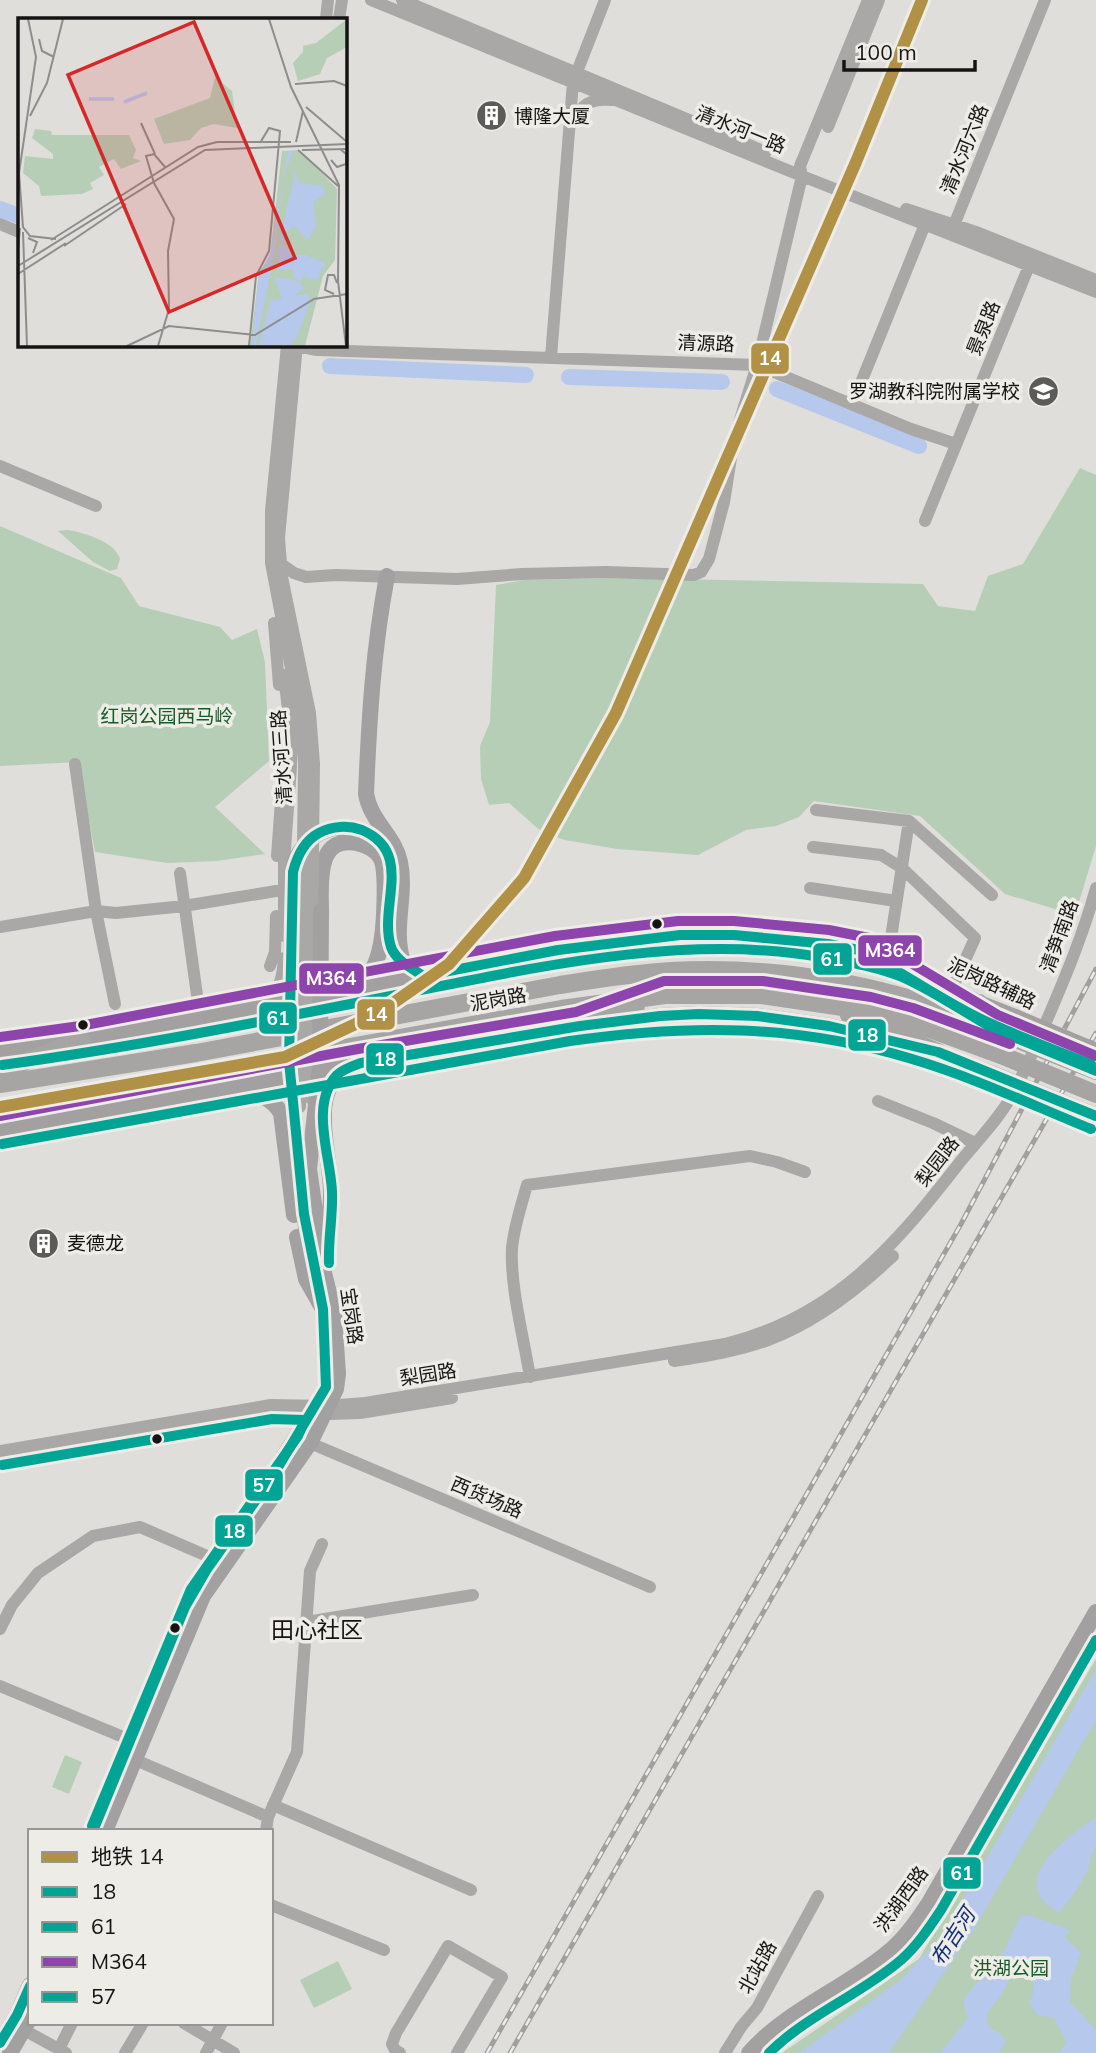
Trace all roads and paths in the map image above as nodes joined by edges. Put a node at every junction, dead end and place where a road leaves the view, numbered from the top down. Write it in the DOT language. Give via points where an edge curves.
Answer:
graph roads {
  1 [pos="328,0"];
  2 [pos="342,0"];
  3 [pos="371,0"];
  4 [pos="402,0"];
  5 [pos="605,0"];
  6 [pos="868,0"];
  7 [pos="879,0"];
  8 [pos="1045,0"];
  9 [pos="326,18"];
  10 [pos="339,18"];
  11 [pos="574,76"];
  12 [pos="621,101"];
  13 [pos="828,127"];
  14 [pos="569,130"];
  15 [pos="801,171"];
  16 [pos="927,221"];
  17 [pos="0,224"];
  18 [pos="0,230"];
  19 [pos="952,230"];
  20 [pos="18,232"];
  21 [pos="18,237"];
  22 [pos="1029,266"];
  23 [pos="1096,280"];
  24 [pos="1096,292"];
  25 [pos="293,346"];
  26 [pos="297,346"];
  27 [pos="345,346"];
  28 [pos="551,355"];
  29 [pos="757,362"];
  30 [pos="860,385"];
  31 [pos="956,444"];
  32 [pos="0,466"];
  33 [pos="96,506"];
  34 [pos="925,521"];
  35 [pos="276,564"];
  36 [pos="387,576"];
  37 [pos="272,577"];
  38 [pos="281,622"];
  39 [pos="75,764"];
  40 [pos="309,764"];
  41 [pos="816,810"];
  42 [pos="909,821"];
  43 [pos="813,847"];
  44 [pos="902,868"];
  45 [pos="180,873"];
  46 [pos="810,888"];
  47 [pos="1096,888"];
  48 [pos="276,891"];
  49 [pos="992,895"];
  50 [pos="896,901"];
  51 [pos="184,906"];
  52 [pos="96,911"];
  53 [pos="0,927"];
  54 [pos="864,951"];
  55 [pos="888,957"];
  56 [pos="403,961"];
  57 [pos="271,966"];
  58 [pos="423,976"];
  59 [pos="353,988"];
  60 [pos="952,989"];
  61 [pos="197,995"];
  62 [pos="665,995"];
  63 [pos="979,1003"];
  64 [pos="115,1004"];
  65 [pos="823,1004"];
  66 [pos="260,1006"];
  67 [pos="580,1026"];
  68 [pos="1000,1032"];
  69 [pos="82,1040"];
  70 [pos="0,1051"];
  71 [pos="1096,1051"];
  72 [pos="938,1052"];
  73 [pos="361,1063"];
  74 [pos="0,1071"];
  75 [pos="1096,1071"];
  76 [pos="0,1084"];
  77 [pos="223,1089"];
  78 [pos="1096,1094"];
  79 [pos="878,1101"];
  80 [pos="33,1104"];
  81 [pos="0,1110"];
  82 [pos="1096,1116"];
  83 [pos="0,1117"];
  84 [pos="0,1130"];
  85 [pos="975,1143"];
  86 [pos="304,1169"];
  87 [pos="805,1172"];
  88 [pos="328,1311"];
  89 [pos="530,1377"];
  90 [pos="319,1411"];
  91 [pos="310,1443"];
  92 [pos="0,1451"];
  93 [pos="0,1461"];
  94 [pos="323,1545"];
  95 [pos="214,1559"];
  96 [pos="650,1587"];
  97 [pos="472,1595"];
  98 [pos="1096,1612"];
  99 [pos="306,1622"];
  100 [pos="0,1629"];
  101 [pos="1096,1633"];
  102 [pos="0,1686"];
  103 [pos="132,1749"];
  104 [pos="271,1811"];
  105 [pos="94,1829"];
  106 [pos="106,1829"];
  107 [pos="266,1829"];
  108 [pos="471,1890"];
  109 [pos="818,1896"];
  110 [pos="273,1906"];
  111 [pos="384,1950"];
  112 [pos="28,1990"];
  113 [pos="71,2025"];
  114 [pos="142,2025"];
  115 [pos="187,2025"];
  116 [pos="221,2025"];
  117 [pos="13,2030"];
  118 [pos="213,2040"];
  119 [pos="54,2049"];
  120 [pos="10,2053"];
  121 [pos="125,2053"];
  122 [pos="206,2053"];
  123 [pos="234,2053"];
  124 [pos="400,2053"];
  125 [pos="457,2053"];
  126 [pos="724,2053"];
  127 [pos="749,2053"];
  128 [pos="762,2053"];
  1 -- 9 [label="street"];
  2 -- 10 [label="street"];
  3 -- 11 [label="street, 清水河一路"];
  4 -- 11 [label="street, 清水河一路"];
  5 -- 11 [label="street"];
  6 -- 15 [label="street"];
  7 -- 13 [label="street"];
  8 -- 19 [label="street, 清水河六路"];
  11 -- 12 [label="street, 清水河一路"];
  11 -- 14 [label="street"];
  11 -- 15 [label="street, 清水河一路"];
  12 -- 14 [label="street" via="591,101 581,107"];
  12 -- 15 [label="street, 清水河一路"];
  14 -- 28 [label="street"];
  15 -- 16 [label="street, 清水河一路"];
  15 -- 29 [label="street"];
  16 -- 19 [label="street, 清水河一路"];
  16 -- 30 [label="street"];
  17 -- 20 [label="street"];
  18 -- 21 [label="street"];
  19 -- 22 [label="street, 清水河一路"];
  19 -- 23 [label="street, 清水河一路"];
  22 -- 24 [label="street, 清水河一路"];
  22 -- 31 [label="street, 景泉路"];
  25 -- 35 [label="street, 清水河三路" via="271,511"];
  26 -- 28 [label="street, 清源路" via="317,351"];
  27 -- 28 [label="street, 清源路"];
  28 -- 29 [label="street, 清源路"];
  29 -- 31 [label="street, 清源路"];
  29 -- 36 [label="street" via="729,461 719,523 701,572 457,579"];
  31 -- 34 [label="street, 景泉路"];
  32 -- 33 [label="street"];
  35 -- 36 [label="street" via="306,577"];
  35 -- 37 [label="street, 清水河三路"];
  35 -- 40 [label="street, 清水河三路" via="310,713"];
  36 -- 56 [label="main road" via="369,700 366,794 368,808 400,862"];
  37 -- 38 [label="street, 清水河三路"];
  37 -- 48 [label="street" via="283,746"];
  38 -- 40 [label="street, 清水河三路"];
  38 -- 66 [label="street" via="291,767 283,972 274,994"];
  39 -- 52 [label="street"];
  40 -- 86 [label="street, 清水河三路, bridge"];
  41 -- 42 [label="street"];
  42 -- 44 [label="street"];
  42 -- 49 [label="street"];
  43 -- 44 [label="street" via="881,855"];
  44 -- 50 [label="street"];
  44 -- 60 [label="street" via="975,938"];
  45 -- 51 [label="street"];
  46 -- 50 [label="street"];
  47 -- 85 [label="street, 清笋南路" via="1079,945 1033,1052 1012,1096"];
  48 -- 51 [label="street"];
  48 -- 57 [label="street"];
  50 -- 55 [label="street"];
  51 -- 52 [label="street"];
  51 -- 61 [label="street"];
  52 -- 53 [label="street"];
  52 -- 64 [label="street"];
  54 -- 55 [label="main road, 泥岗路辅路"];
  54 -- 58 [label="main road, 泥岗路辅路" via="784,939 680,935 558,950"];
  54 -- 68 [label="highway"];
  55 -- 60 [label="main road, 泥岗路辅路"];
  56 -- 58 [label="main road"];
  56 -- 86 [label="main road, bridge" via="389,940 393,877 389,856 379,840 362,830 341,826 308,841 293,872 289,1061"];
  58 -- 59 [label="main road, 泥岗路辅路"];
  59 -- 66 [label="main road, 泥岗路辅路"];
  59 -- 86 [label="main road, bridge" via="366,980 380,947 385,877 380,857 373,850 346,842 332,848 321,868 320,1067"];
  60 -- 63 [label="main road, 泥岗路辅路"];
  62 -- 65 [label="highway, 泥岗路" via="761,995"];
  62 -- 67 [label="highway"];
  62 -- 80 [label="highway, 泥岗路" via="561,1009"];
  63 -- 68 [label="highway"];
  63 -- 71 [label="main road, 泥岗路辅路, bridge"];
  65 -- 72 [label="highway"];
  65 -- 78 [label="highway, 泥岗路, bridge" via="908,1021"];
  66 -- 69 [label="main road, 泥岗路辅路"];
  67 -- 72 [label="main road" via="660,1016 757,1016 829,1026"];
  67 -- 73 [label="main road"];
  68 -- 75 [label="highway, bridge"];
  68 -- 76 [label="highway, 泥岗路" via="912,1000 821,978 671,971 560,985 196,1053"];
  69 -- 70 [label="main road, 泥岗路辅路"];
  69 -- 74 [label="highway"];
  72 -- 82 [label="main road, bridge"];
  73 -- 77 [label="main road"];
  73 -- 88 [label="main road" via="337,1075 327,1092 324,1131 332,1191"];
  77 -- 84 [label="main road"];
  77 -- 88 [label="main road" via="262,1095 281,1113 303,1268"];
  79 -- 85 [label="street"];
  80 -- 81 [label="highway, 泥岗路"];
  80 -- 83 [label="highway"];
  85 -- 89 [label="street, 梨园路" via="907,1230 830,1296 786,1324 725,1343"];
  85 -- 90 [label="street, 梨园路" via="911,1236 881,1268 818,1315 769,1340 698,1357 376,1411"];
  86 -- 88 [label="main road, 宝岗路"];
  87 -- 89 [label="street" via="750,1156 527,1185 512,1251"];
  88 -- 90 [label="main road, 宝岗路" via="338,1374 336,1389"];
  89 -- 90 [label="street, 梨园路"];
  90 -- 91 [label="main road, 宝岗路"];
  90 -- 92 [label="street, 梨园路" via="271,1405"];
  90 -- 93 [label="street, 梨园路"];
  90 -- 95 [label="main road, 宝岗路"];
  91 -- 96 [label="street, 西货场路"];
  91 -- 103 [label="main road, 宝岗路" via="203,1596"];
  94 -- 99 [label="street" via="310,1571"];
  95 -- 100 [label="street" via="140,1527 93,1536 38,1573 12,1605"];
  95 -- 103 [label="main road, 宝岗路" via="185,1607"];
  97 -- 99 [label="street"];
  98 -- 127 [label="main road, 洪湖西路" via="908,1932 874,1962 773,2029"];
  99 -- 104 [label="street" via="297,1752"];
  101 -- 128 [label="main road, 洪湖西路" via="931,1921 901,1955 796,2024"];
  102 -- 103 [label="street"];
  103 -- 104 [label="street"];
  103 -- 105 [label="main road, 宝岗路"];
  103 -- 106 [label="main road, 宝岗路"];
  104 -- 107 [label="street"];
  104 -- 108 [label="street"];
  109 -- 126 [label="street, 北站路" via="757,2008"];
  110 -- 111 [label="street"];
  112 -- 117 [label="main road"];
  113 -- 119 [label="street"];
  114 -- 121 [label="street"];
  115 -- 118 [label="street"];
  116 -- 118 [label="street"];
  117 -- 119 [label="street"];
  117 -- 120 [label="main road"];
  118 -- 122 [label="street"];
  118 -- 123 [label="street"];
  124 -- 125 [label="street" via="392,2044 396,2033 448,1947 502,1977"];
}
